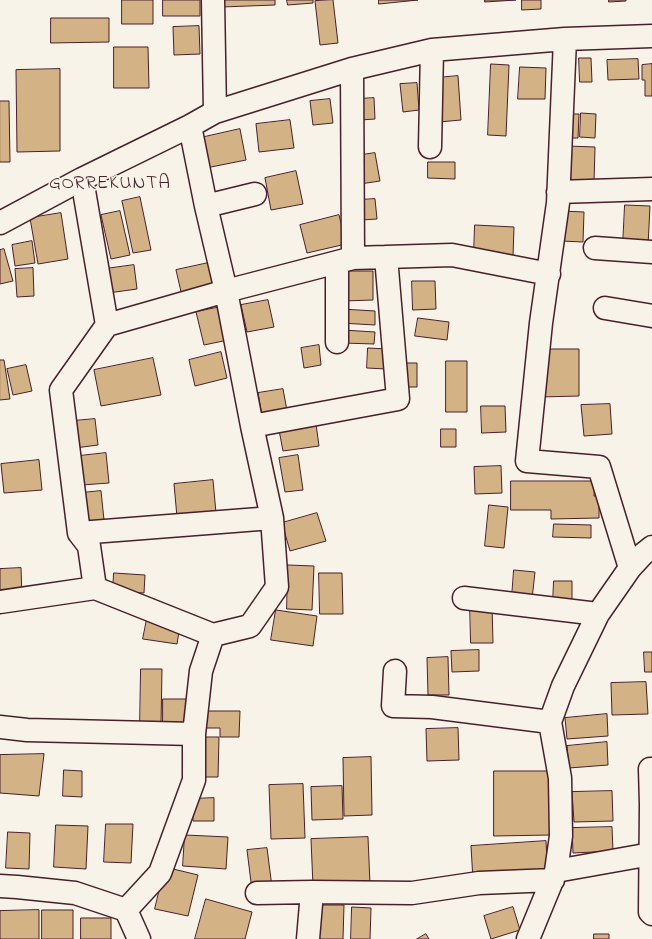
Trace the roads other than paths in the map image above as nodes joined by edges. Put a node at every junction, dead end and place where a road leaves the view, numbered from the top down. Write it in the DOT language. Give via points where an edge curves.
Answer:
graph roads {
  1 [pos="213,0"];
  2 [pos="652,36"];
  3 [pos="565,39"];
  4 [pos="432,50"];
  5 [pos="352,69"];
  6 [pos="215,112"];
  7 [pos="190,126"];
  8 [pos="430,147"];
  9 [pos="82,179"];
  10 [pos="652,189"];
  11 [pos="558,192"];
  12 [pos="255,194"];
  13 [pos="206,206"];
  14 [pos="0,223"];
  15 [pos="595,248"];
  16 [pos="652,252"];
  17 [pos="386,257"];
  18 [pos="345,261"];
  19 [pos="549,274"];
  20 [pos="226,291"];
  21 [pos="605,308"];
  22 [pos="652,316"];
  23 [pos="108,325"];
  24 [pos="337,342"];
  25 [pos="252,426"];
  26 [pos="272,518"];
  27 [pos="79,533"];
  28 [pos="652,547"];
  29 [pos="630,568"];
  30 [pos="95,588"];
  31 [pos="464,598"];
  32 [pos="0,602"];
  33 [pos="598,614"];
  34 [pos="213,635"];
  35 [pos="395,671"];
  36 [pos="550,722"];
  37 [pos="0,727"];
  38 [pos="194,734"];
  39 [pos="652,769"];
  40 [pos="652,805"];
  41 [pos="651,854"];
  42 [pos="555,875"];
  43 [pos="0,886"];
  44 [pos="312,892"];
  45 [pos="257,893"];
  46 [pos="126,910"];
  47 [pos="652,914"];
  48 [pos="139,939"];
  49 [pos="308,939"];
  50 [pos="528,939"];
  1 -- 6 [label="street"];
  2 -- 3 [label="street"];
  3 -- 4 [label="street"];
  3 -- 11 [label="street"];
  4 -- 5 [label="street"];
  4 -- 8 [label="street"];
  5 -- 6 [label="street"];
  5 -- 18 [label="street"];
  6 -- 7 [label="street"];
  7 -- 9 [label="street"];
  7 -- 13 [label="street"];
  9 -- 14 [label="street"];
  9 -- 23 [label="street"];
  10 -- 11 [label="street"];
  11 -- 19 [label="street"];
  12 -- 13 [label="street"];
  13 -- 20 [label="street"];
  15 -- 16 [label="street"];
  17 -- 18 [label="street"];
  17 -- 19 [label="street" via="452,255"];
  17 -- 25 [label="street" via="398,399"];
  18 -- 20 [label="street"];
  18 -- 24 [label="street"];
  19 -- 29 [label="street" via="541,323 527,461 600,467"];
  20 -- 23 [label="street"];
  20 -- 25 [label="street"];
  21 -- 22 [label="street"];
  23 -- 27 [label="street" via="61,390"];
  25 -- 26 [label="street"];
  26 -- 27 [label="street"];
  26 -- 34 [label="street" via="277,586 250,626"];
  27 -- 30 [label="street" via="90,546"];
  28 -- 29 [label="street"];
  29 -- 33 [label="street"];
  30 -- 32 [label="street"];
  30 -- 34 [label="street"];
  31 -- 33 [label="street"];
  33 -- 36 [label="street" via="563,686"];
  34 -- 38 [label="street" via="201,671"];
  35 -- 36 [label="street" via="393,706 432,707"];
  36 -- 42 [label="street" via="560,778 562,836"];
  37 -- 38 [label="street" via="27,730"];
  38 -- 46 [label="street" via="194,780 160,873"];
  39 -- 40 [label="street"];
  40 -- 41 [label="street"];
  41 -- 42 [label="street"];
  41 -- 47 [label="street"];
  42 -- 44 [label="street" via="412,893"];
  42 -- 50 [label="street"];
  43 -- 46 [label="street" via="75,893"];
  44 -- 45 [label="street"];
  44 -- 49 [label="street"];
  46 -- 48 [label="street"];
}
